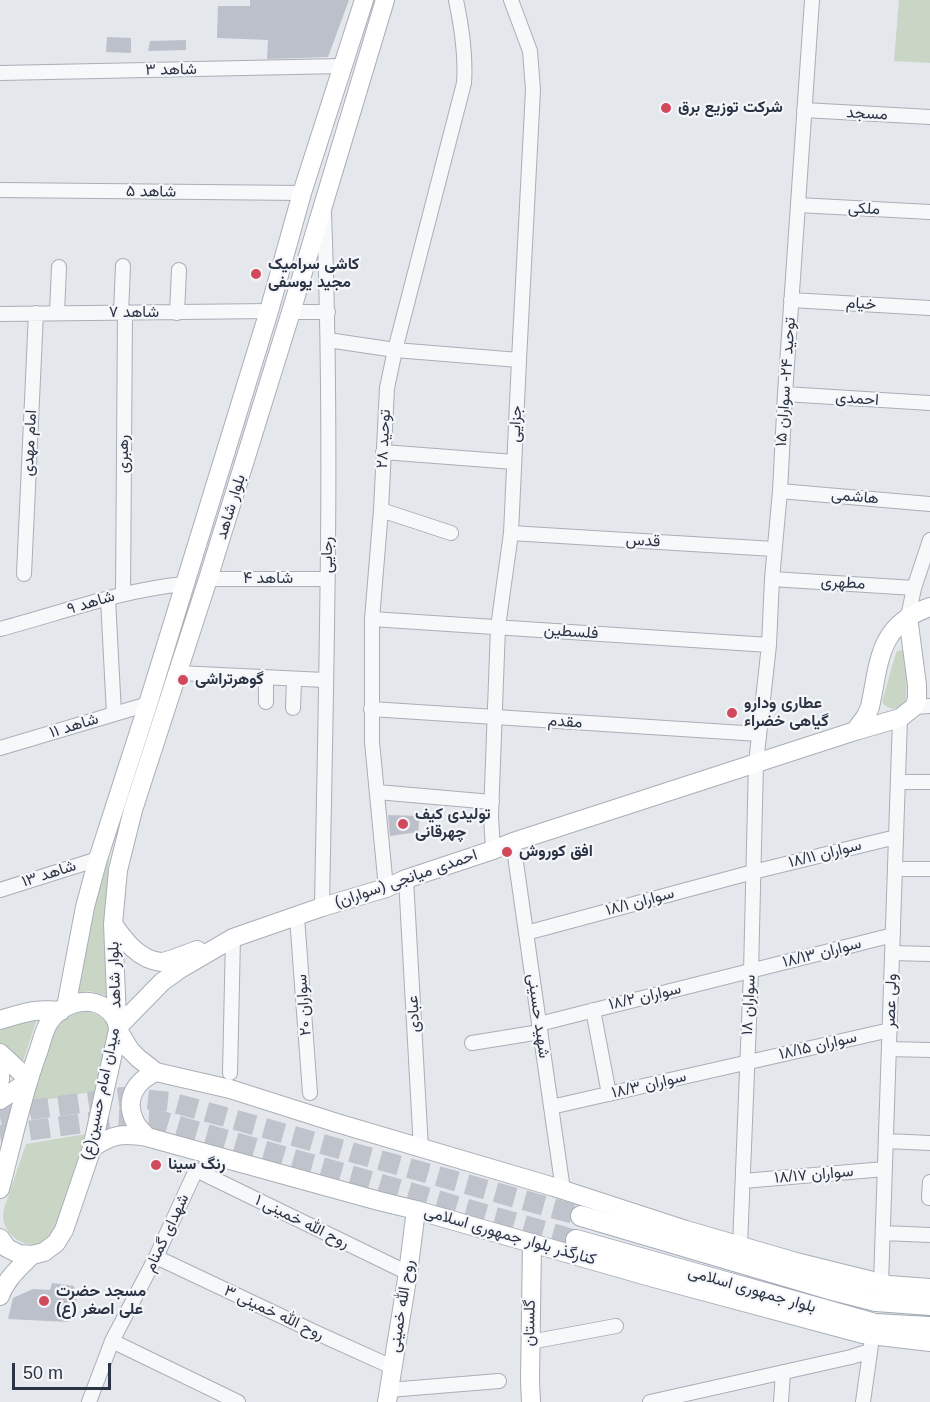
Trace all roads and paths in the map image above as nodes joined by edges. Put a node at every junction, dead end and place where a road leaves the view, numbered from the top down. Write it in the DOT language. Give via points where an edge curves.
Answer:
graph roads {
  1 [pos="364,0"];
  2 [pos="386,0"];
  3 [pos="456,0"];
  4 [pos="512,0"];
  5 [pos="812,0"];
  6 [pos="342,66"];
  7 [pos="0,73"];
  8 [pos="804,110"];
  9 [pos="930,117"];
  10 [pos="0,190"];
  11 [pos="302,193"];
  12 [pos="324,203"];
  13 [pos="798,205"];
  14 [pos="930,212"];
  15 [pos="123,266"];
  16 [pos="58,267"];
  17 [pos="179,270"];
  18 [pos="791,300"];
  19 [pos="930,308"];
  20 [pos="269,311"];
  21 [pos="291,312"];
  22 [pos="328,312"];
  23 [pos="36,313"];
  24 [pos="57,313"];
  25 [pos="123,313"];
  26 [pos="177,313"];
  27 [pos="0,314"];
  28 [pos="328,340"];
  29 [pos="395,350"];
  30 [pos="519,360"];
  31 [pos="785,394"];
  32 [pos="930,403"];
  33 [pos="383,452"];
  34 [pos="514,462"];
  35 [pos="780,491"];
  36 [pos="930,504"];
  37 [pos="381,510"];
  38 [pos="451,533"];
  39 [pos="511,533"];
  40 [pos="930,540"];
  41 [pos="774,549"];
  42 [pos="24,574"];
  43 [pos="208,579"];
  44 [pos="328,579"];
  45 [pos="772,579"];
  46 [pos="184,584"];
  47 [pos="914,588"];
  48 [pos="123,594"];
  49 [pos="108,599"];
  50 [pos="930,607"];
  51 [pos="908,617"];
  52 [pos="372,619"];
  53 [pos="498,627"];
  54 [pos="0,629"];
  55 [pos="769,645"];
  56 [pos="178,672"];
  57 [pos="266,678"];
  58 [pos="294,680"];
  59 [pos="326,680"];
  60 [pos="266,702"];
  61 [pos="148,704"];
  62 [pos="293,708"];
  63 [pos="371,709"];
  64 [pos="915,711"];
  65 [pos="114,714"];
  66 [pos="494,718"];
  67 [pos="855,731"];
  68 [pos="759,734"];
  69 [pos="0,748"];
  70 [pos="756,763"];
  71 [pos="898,782"];
  72 [pos="930,782"];
  73 [pos="377,792"];
  74 [pos="492,802"];
  75 [pos="896,837"];
  76 [pos="513,842"];
  77 [pos="493,850"];
  78 [pos="98,859"];
  79 [pos="930,868"];
  80 [pos="895,869"];
  81 [pos="753,872"];
  82 [pos="406,879"];
  83 [pos="386,888"];
  84 [pos="0,890"];
  85 [pos="322,907"];
  86 [pos="297,917"];
  87 [pos="113,924"];
  88 [pos="526,933"];
  89 [pos="893,935"];
  90 [pos="233,938"];
  91 [pos="892,953"];
  92 [pos="930,954"];
  93 [pos="751,972"];
  94 [pos="63,1009"];
  95 [pos="592,1010"];
  96 [pos="0,1020"];
  97 [pos="118,1025"];
  98 [pos="540,1028"];
  99 [pos="890,1030"];
  100 [pos="472,1043"];
  101 [pos="889,1049"];
  102 [pos="930,1050"];
  103 [pos="0,1053"];
  104 [pos="746,1062"];
  105 [pos="0,1063"];
  106 [pos="156,1072"];
  107 [pos="230,1073"];
  108 [pos="0,1080"];
  109 [pos="28,1081"];
  110 [pos="310,1093"];
  111 [pos="609,1094"];
  112 [pos="0,1100"];
  113 [pos="551,1107"];
  114 [pos="147,1137"];
  115 [pos="886,1141"];
  116 [pos="930,1143"];
  117 [pos="92,1148"];
  118 [pos="421,1149"];
  119 [pos="885,1169"];
  120 [pos="196,1170"];
  121 [pos="743,1181"];
  122 [pos="930,1182"];
  123 [pos="0,1189"];
  124 [pos="563,1190"];
  125 [pos="929,1198"];
  126 [pos="416,1210"];
  127 [pos="581,1216"];
  128 [pos="883,1233"];
  129 [pos="930,1236"];
  130 [pos="0,1238"];
  131 [pos="576,1240"];
  132 [pos="532,1243"];
  133 [pos="740,1246"];
  134 [pos="32,1255"];
  135 [pos="156,1257"];
  136 [pos="408,1273"];
  137 [pos="881,1283"];
  138 [pos="930,1288"];
  139 [pos="0,1296"];
  140 [pos="930,1305"];
  141 [pos="616,1326"];
  142 [pos="930,1327"];
  143 [pos="112,1341"];
  144 [pos="530,1342"];
  145 [pos="930,1342"];
  146 [pos="871,1343"];
  147 [pos="392,1367"];
  148 [pos="783,1372"];
  149 [pos="499,1382"];
  150 [pos="388,1396"];
  151 [pos="90,1398"];
  152 [pos="238,1402"];
  153 [pos="531,1402"];
  154 [pos="650,1402"];
  155 [pos="781,1402"];
  156 [pos="863,1402"];
  1 -- 6 [label="main road, بلوار شاهد"];
  2 -- 12 [label="main road, بلوار شاهد"];
  3 -- 29 [label="street, توحید ۲۸" via="464,83"];
  4 -- 30 [label="street, جزایی" via="530,51 534,90"];
  5 -- 8 [label="street, توحید ۲۴- سواران ۱۵"];
  6 -- 7 [label="street, شاهد ۳"];
  6 -- 11 [label="main road, بلوار شاهد"];
  8 -- 9 [label="street, مسجد"];
  8 -- 13 [label="street, توحید ۲۴- سواران ۱۵"];
  10 -- 11 [label="street, شاهد ۵"];
  11 -- 20 [label="main road, بلوار شاهد"];
  12 -- 21 [label="main road, بلوار شاهد"];
  12 -- 22 [label="street, رجایی"];
  13 -- 14 [label="street, ملکی"];
  13 -- 18 [label="street, توحید ۲۴- سواران ۱۵"];
  15 -- 25 [label="street, رهبری"];
  16 -- 24 [label="street"];
  17 -- 26 [label="street"];
  18 -- 19 [label="street, خیام"];
  18 -- 31 [label="street, توحید ۲۴- سواران ۱۵"];
  20 -- 26 [label="street, شاهد ۷"];
  20 -- 46 [label="main road, بلوار شاهد"];
  21 -- 22 [label="street"];
  21 -- 43 [label="main road, بلوار شاهد"];
  22 -- 28 [label="street, رجایی"];
  23 -- 24 [label="street, شاهد ۷"];
  23 -- 27 [label="street, شاهد ۷"];
  23 -- 42 [label="street, امام مهدی"];
  24 -- 25 [label="street, شاهد ۷"];
  25 -- 26 [label="street, شاهد ۷"];
  25 -- 48 [label="street, رهبری"];
  28 -- 29 [label="street"];
  28 -- 44 [label="street, رجایی"];
  29 -- 30 [label="street"];
  29 -- 33 [label="street, توحید ۲۸" via="387,388"];
  30 -- 34 [label="street, جزایی"];
  31 -- 32 [label="street, احمدی"];
  31 -- 35 [label="street, توحید ۲۴- سواران ۱۵"];
  33 -- 34 [label="street"];
  33 -- 37 [label="street, توحید ۲۸"];
  34 -- 39 [label="street, جزایی"];
  35 -- 36 [label="street, هاشمی"];
  35 -- 41 [label="street, توحید ۲۴- سواران ۱۵"];
  37 -- 38 [label="street"];
  37 -- 52 [label="street, توحید ۲۸"];
  39 -- 41 [label="street, قدس"];
  39 -- 53 [label="street, جزایی"];
  40 -- 47 [label="street"];
  41 -- 45 [label="street, توحید ۲۴- سواران ۱۵"];
  43 -- 44 [label="street, شاهد ۴"];
  43 -- 56 [label="main road, بلوار شاهد"];
  44 -- 59 [label="street, رجایی"];
  45 -- 47 [label="street, مطهری"];
  45 -- 55 [label="street, توحید ۲۴- سواران ۱۵"];
  46 -- 48 [label="street, شاهد ۹"];
  46 -- 61 [label="main road, بلوار شاهد"];
  47 -- 51 [label="street"];
  48 -- 49 [label="street, شاهد ۹"];
  49 -- 54 [label="street, شاهد ۹"];
  49 -- 65 [label="street"];
  50 -- 51 [label="main road"];
  51 -- 64 [label="main road" via="917,685"];
  51 -- 67 [label="main road" via="885,642 870,707"];
  52 -- 53 [label="street, فلسطین"];
  52 -- 63 [label="street, توحید ۲۸"];
  53 -- 55 [label="street, فلسطین"];
  53 -- 66 [label="street, جزایی"];
  55 -- 68 [label="street, توحید ۲۴- سواران ۱۵"];
  56 -- 57 [label="street"];
  56 -- 87 [label="main road, بلوار شاهد" via="118,870"];
  57 -- 58 [label="street"];
  57 -- 60 [label="street"];
  58 -- 59 [label="street"];
  58 -- 62 [label="street"];
  59 -- 85 [label="street, رجایی"];
  61 -- 65 [label="street, شاهد ۱۱"];
  61 -- 78 [label="main road, بلوار شاهد"];
  63 -- 66 [label="street, مقدم"];
  63 -- 73 [label="street, توحید ۲۸"];
  64 -- 67 [label="main road, احمدی میانجی (سواران)"];
  64 -- 71 [label="street, ولی عصر"];
  65 -- 69 [label="street, شاهد ۱۱"];
  66 -- 68 [label="street, مقدم"];
  66 -- 74 [label="street, جزایی"];
  67 -- 70 [label="main road, احمدی میانجی (سواران)"];
  68 -- 70 [label="street, توحید ۲۴- سواران ۱۵"];
  70 -- 76 [label="main road, احمدی میانجی (سواران)"];
  70 -- 81 [label="street, سواران ۱۸"];
  71 -- 72 [label="street"];
  71 -- 75 [label="street, ولی عصر"];
  73 -- 74 [label="street"];
  73 -- 83 [label="street, توحید ۲۸"];
  74 -- 77 [label="street, جزایی"];
  75 -- 80 [label="street, ولی عصر"];
  75 -- 81 [label="street, سواران ۱۸/۱۱"];
  76 -- 77 [label="main road, احمدی میانجی (سواران)"];
  76 -- 88 [label="street, شهید حسینی"];
  77 -- 82 [label="main road, احمدی میانجی (سواران)"];
  78 -- 84 [label="street, شاهد ۱۳"];
  78 -- 94 [label="main road, بلوار شاهد"];
  79 -- 80 [label="street"];
  80 -- 89 [label="street, ولی عصر"];
  81 -- 88 [label="street, سواران ۱۸/۱"];
  81 -- 93 [label="street, سواران ۱۸"];
  82 -- 83 [label="main road, احمدی میانجی (سواران)"];
  82 -- 118 [label="street, عبادی"];
  83 -- 85 [label="main road, احمدی میانجی (سواران)"];
  85 -- 86 [label="main road, احمدی میانجی (سواران)"];
  86 -- 90 [label="main road, احمدی میانجی (سواران)"];
  86 -- 110 [label="street, سواران ۲۰"];
  87 -- 90 [label="main road" via="132,949 162,962"];
  87 -- 97 [label="main road, بلوار شاهد"];
  88 -- 98 [label="street, شهید حسینی"];
  89 -- 91 [label="street, ولی عصر"];
  89 -- 93 [label="street, سواران ۱۸/۱۳"];
  90 -- 97 [label="main road, احمدی میانجی (سواران)" via="162,982"];
  90 -- 107 [label="street"];
  91 -- 92 [label="street"];
  91 -- 99 [label="street, ولی عصر"];
  93 -- 95 [label="street, سواران ۱۸/۲"];
  93 -- 104 [label="street, سواران ۱۸"];
  94 -- 96 [label="main road, میدان امام حسین(ع)" via="26,1012"];
  94 -- 97 [label="main road, میدان امام حسین(ع)" via="80,1002 95,1003 107,1009"];
  94 -- 109 [label="main road" via="48,1024"];
  95 -- 98 [label="street, سواران ۱۸/۲"];
  95 -- 111 [label="street"];
  97 -- 106 [label="main road" via="130,1050"];
  97 -- 117 [label="main road, میدان امام حسین(ع)"];
  98 -- 100 [label="street, سواران ۱۸/۲"];
  98 -- 113 [label="street, شهید حسینی"];
  99 -- 101 [label="street, ولی عصر"];
  99 -- 104 [label="street, سواران ۱۸/۱۵"];
  101 -- 102 [label="street"];
  101 -- 115 [label="street, ولی عصر"];
  103 -- 109 [label="main road"];
  104 -- 111 [label="street, سواران ۱۸/۳"];
  104 -- 121 [label="street, سواران ۱۸"];
  105 -- 108 [label="main road"];
  106 -- 114 [label="main road" via="136,1086 132,1098 132,1114"];
  106 -- 118 [label="main road" via="230,1089"];
  109 -- 112 [label="main road"];
  109 -- 123 [label="main road"];
  111 -- 113 [label="street, سواران ۱۸/۳"];
  113 -- 124 [label="street, شهید حسینی"];
  114 -- 117 [label="main road, کنارگذر بلوار جمهوری اسلامی" via="121,1134"];
  114 -- 126 [label="main road, کنارگذر بلوار جمهوری اسلامی"];
  115 -- 116 [label="street"];
  115 -- 119 [label="street, ولی عصر"];
  117 -- 134 [label="main road, میدان امام حسین(ع)" via="64,1230 56,1243"];
  118 -- 124 [label="main road"];
  119 -- 121 [label="street, سواران ۱۸/۱۷"];
  119 -- 128 [label="street, ولی عصر"];
  120 -- 135 [label="street, شهدای گمنام"];
  120 -- 136 [label="street, روح الله خمینی ۱"];
  121 -- 133 [label="street, سواران ۱۸"];
  122 -- 125 [label="street"];
  124 -- 133 [label="main road"];
  126 -- 132 [label="main road, کنارگذر بلوار جمهوری اسلامی"];
  126 -- 136 [label="main road, روح الله خمینی"];
  127 -- 140 [label="main road, بلوار جمهوری اسلامی" via="848,1294 876,1301"];
  128 -- 129 [label="street"];
  128 -- 137 [label="street, ولی عصر"];
  130 -- 134 [label="main road" via="7,1248"];
  131 -- 142 [label="main road, بلوار جمهوری اسلامی" via="875,1324"];
  132 -- 144 [label="main road, گلستان"];
  132 -- 146 [label="main road, کنارگذر بلوار جمهوری اسلامی"];
  133 -- 137 [label="main road"];
  134 -- 139 [label="main road, میدان امام حسین(ع)" via="10,1277"];
  135 -- 143 [label="street, شهدای گمنام"];
  135 -- 147 [label="street, روح الله خمینی ۳"];
  136 -- 147 [label="main road, روح الله خمینی"];
  137 -- 138 [label="main road"];
  141 -- 144 [label="street"];
  143 -- 151 [label="street, شهدای گمنام"];
  143 -- 152 [label="street"];
  144 -- 153 [label="main road, گلستان"];
  145 -- 146 [label="main road, کنارگذر بلوار جمهوری اسلامی"];
  146 -- 148 [label="street" via="851,1357"];
  146 -- 156 [label="street"];
  147 -- 150 [label="main road, روح الله خمینی"];
  148 -- 154 [label="street"];
  148 -- 155 [label="street"];
  149 -- 150 [label="street"];
}
